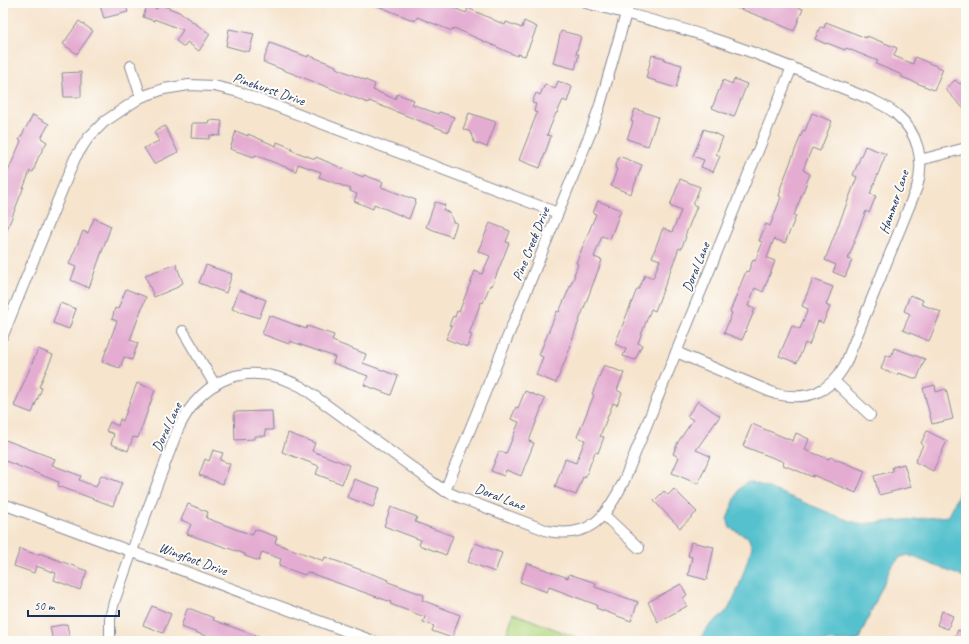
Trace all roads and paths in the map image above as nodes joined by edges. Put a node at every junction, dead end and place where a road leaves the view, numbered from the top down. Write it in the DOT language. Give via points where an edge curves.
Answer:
graph roads {
  1 [pos="586,3"];
  2 [pos="629,3"];
  3 [pos="627,14"];
  4 [pos="131,66"];
  5 [pos="792,67"];
  6 [pos="141,97"];
  7 [pos="966,148"];
  8 [pos="920,160"];
  9 [pos="558,213"];
  10 [pos="183,331"];
  11 [pos="3,335"];
  12 [pos="676,352"];
  13 [pos="834,381"];
  14 [pos="215,385"];
  15 [pos="870,415"];
  16 [pos="445,491"];
  17 [pos="3,504"];
  18 [pos="604,515"];
  19 [pos="639,548"];
  20 [pos="132,551"];
  21 [pos="110,641"];
  22 [pos="373,641"];
  1 -- 3 [label="street, Hammer Lane"];
  2 -- 3 [label="street, Pine Creek Drive"];
  3 -- 5 [label="street, Hammer Lane" via="710,38"];
  3 -- 9 [label="street, Pine Creek Drive" via="598,112"];
  4 -- 6 [label="street"];
  5 -- 8 [label="street, Hammer Lane" via="877,103 896,114 915,138"];
  5 -- 12 [label="street, Doral Lane"];
  6 -- 9 [label="street, Pinehurst Drive" via="164,89 189,85 214,86 239,92"];
  6 -- 11 [label="street, Pinehurst Drive" via="104,122 88,138 75,158"];
  7 -- 8 [label="street"];
  8 -- 13 [label="street, Hammer Lane" via="917,188 845,365"];
  9 -- 16 [label="street, Pine Creek Drive"];
  10 -- 14 [label="street"];
  12 -- 13 [label="street, Hammer Lane" via="776,394 789,397 802,397 819,392"];
  12 -- 18 [label="street, Doral Lane" via="623,483"];
  13 -- 15 [label="street"];
  14 -- 16 [label="street, Doral Lane" via="226,379 250,374 263,373 287,379 302,387"];
  14 -- 20 [label="street, Doral Lane" via="193,404 178,429"];
  16 -- 18 [label="street, Doral Lane" via="559,533 589,528"];
  17 -- 20 [label="street, Wingfoot Drive"];
  18 -- 19 [label="street"];
  20 -- 21 [label="street, Doral Lane" via="114,602 110,619"];
  20 -- 22 [label="street, Wingfoot Drive"];
}
